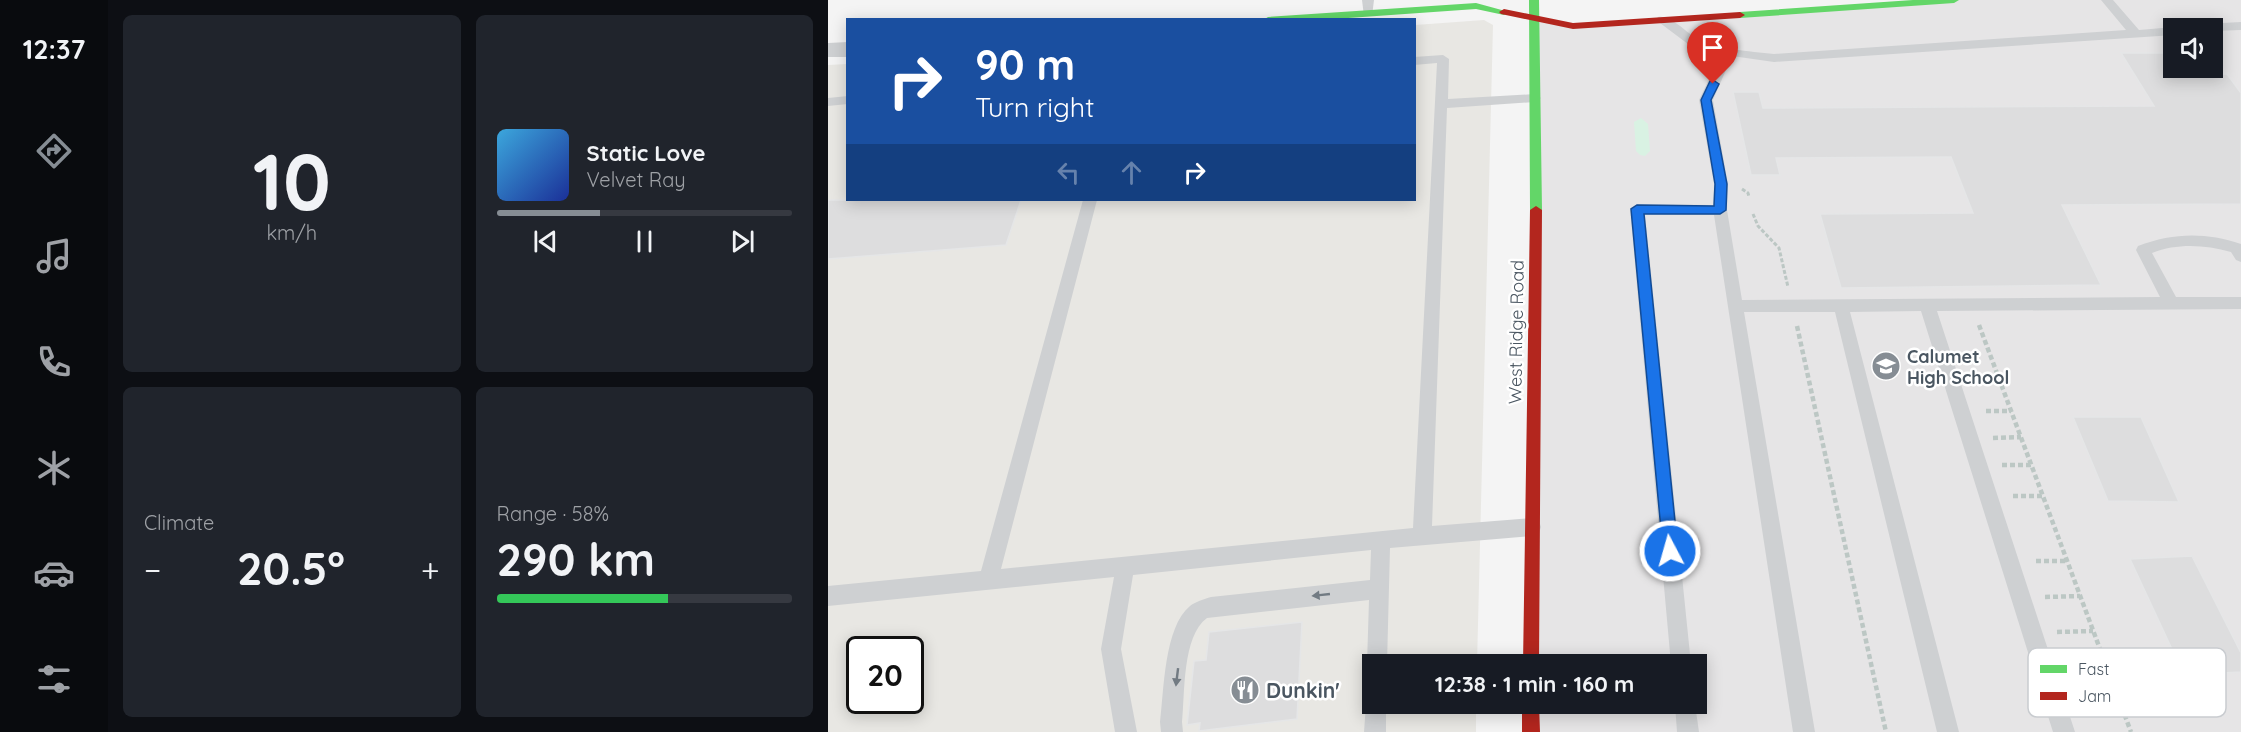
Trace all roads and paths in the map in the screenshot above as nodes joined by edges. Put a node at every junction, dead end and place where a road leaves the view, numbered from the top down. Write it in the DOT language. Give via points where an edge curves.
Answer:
graph roads {
  1 [pos="1534,0"];
  2 [pos="1954,0"];
  3 [pos="2107,0"];
  4 [pos="1877,3"];
  5 [pos="1368,6"];
  6 [pos="1534,17"];
  7 [pos="1282,18"];
  8 [pos="1662,20"];
  9 [pos="2241,26"];
  10 [pos="2223,27"];
  11 [pos="2163,32"];
  12 [pos="2135,33"];
  13 [pos="846,49"];
  14 [pos="828,50"];
  15 [pos="1728,52"];
  16 [pos="1416,61"];
  17 [pos="1535,98"];
  18 [pos="846,100"];
  19 [pos="829,103"];
  20 [pos="1441,104"];
  21 [pos="1090,201"];
  22 [pos="1720,210"];
  23 [pos="1753,214"];
  24 [pos="2241,256"];
  25 [pos="1790,296"];
  26 [pos="2241,303"];
  27 [pos="2172,304"];
  28 [pos="1927,305"];
  29 [pos="1972,305"];
  30 [pos="1735,306"];
  31 [pos="1841,306"];
  32 [pos="1795,317"];
  33 [pos="1979,411"];
  34 [pos="2011,411"];
  35 [pos="2021,437"];
  36 [pos="1989,438"];
  37 [pos="1998,465"];
  38 [pos="2031,465"];
  39 [pos="2009,496"];
  40 [pos="2043,496"];
  41 [pos="1532,527"];
  42 [pos="1422,536"];
  43 [pos="1381,540"];
  44 [pos="2032,561"];
  45 [pos="2067,561"];
  46 [pos="1125,566"];
  47 [pos="988,580"];
  48 [pos="1379,589"];
  49 [pos="828,596"];
  50 [pos="2080,596"];
  51 [pos="2044,597"];
  52 [pos="2093,631"];
  53 [pos="2056,632"];
  54 [pos="2037,648"];
  55 [pos="2100,648"];
  56 [pos="1377,654"];
  57 [pos="1531,654"];
  58 [pos="1681,654"];
  59 [pos="1376,714"];
  60 [pos="1531,714"];
  61 [pos="1686,714"];
  62 [pos="2059,717"];
  63 [pos="2125,717"];
  64 [pos="1126,732"];
  65 [pos="1172,732"];
  66 [pos="1368,732"];
  67 [pos="1375,732"];
  68 [pos="1531,732"];
  69 [pos="1688,732"];
  70 [pos="1804,732"];
  71 [pos="1886,732"];
  72 [pos="1948,732"];
  73 [pos="2064,732"];
  74 [pos="2131,732"];
  1 -- 6 [label="street, West Ridge Road"];
  2 -- 4 [label="street"];
  3 -- 12 [label="lane"];
  4 -- 8 [label="street"];
  5 -- 6 [label="street" via="1476,6"];
  5 -- 7 [label="street"];
  6 -- 8 [label="street" via="1573,26"];
  6 -- 17 [label="street, West Ridge Road"];
  8 -- 15 [label="lane" via="1692,41"];
  9 -- 10 [label="lane"];
  11 -- 12 [label="lane"];
  12 -- 15 [label="lane" via="1773,57"];
  13 -- 14 [label="street"];
  15 -- 22 [label="lane" via="1706,100 1721,184"];
  16 -- 20 [label="lane" via="1443,59"];
  17 -- 20 [label="lane"];
  17 -- 41 [label="street, West Ridge Road"];
  18 -- 19 [label="lane"];
  20 -- 42 [label="lane"];
  21 -- 47 [label="lane"];
  22 -- 30 [label="lane"];
  22 -- 58 [label="lane" via="1637,209"];
  23 -- 25 [label="path" via="1758,226 1779,248"];
  24 -- 27 [label="lane" via="2236,248 2213,241 2162,242 2143,250"];
  26 -- 27 [label="lane"];
  27 -- 29 [label="lane"];
  28 -- 29 [label="lane"];
  28 -- 31 [label="lane"];
  28 -- 54 [label="lane"];
  29 -- 34 [label="path"];
  30 -- 31 [label="lane"];
  30 -- 70 [label="lane"];
  31 -- 72 [label="lane"];
  32 -- 71 [label="path"];
  33 -- 34 [label="path"];
  34 -- 35 [label="path"];
  35 -- 36 [label="path"];
  35 -- 38 [label="path"];
  37 -- 38 [label="path"];
  38 -- 40 [label="path"];
  39 -- 40 [label="path"];
  40 -- 45 [label="path"];
  41 -- 42 [label="lane"];
  41 -- 57 [label="street, West Ridge Road"];
  42 -- 43 [label="lane"];
  43 -- 46 [label="lane"];
  43 -- 48 [label="lane"];
  44 -- 45 [label="path"];
  45 -- 50 [label="path"];
  46 -- 47 [label="lane"];
  46 -- 64 [label="lane" via="1111,649"];
  47 -- 49 [label="lane"];
  48 -- 56 [label="lane"];
  48 -- 65 [label="lane, one-way" via="1200,611 1193,616 1183,637"];
  50 -- 51 [label="path"];
  50 -- 52 [label="path"];
  52 -- 53 [label="path"];
  52 -- 55 [label="path"];
  59 -- 67 [label="lane"];
  60 -- 68 [label="street"];
  61 -- 69 [label="lane"];
  62 -- 73 [label="lane"];
  63 -- 74 [label="path"];
  66 -- 67 [label="lane"];
}
